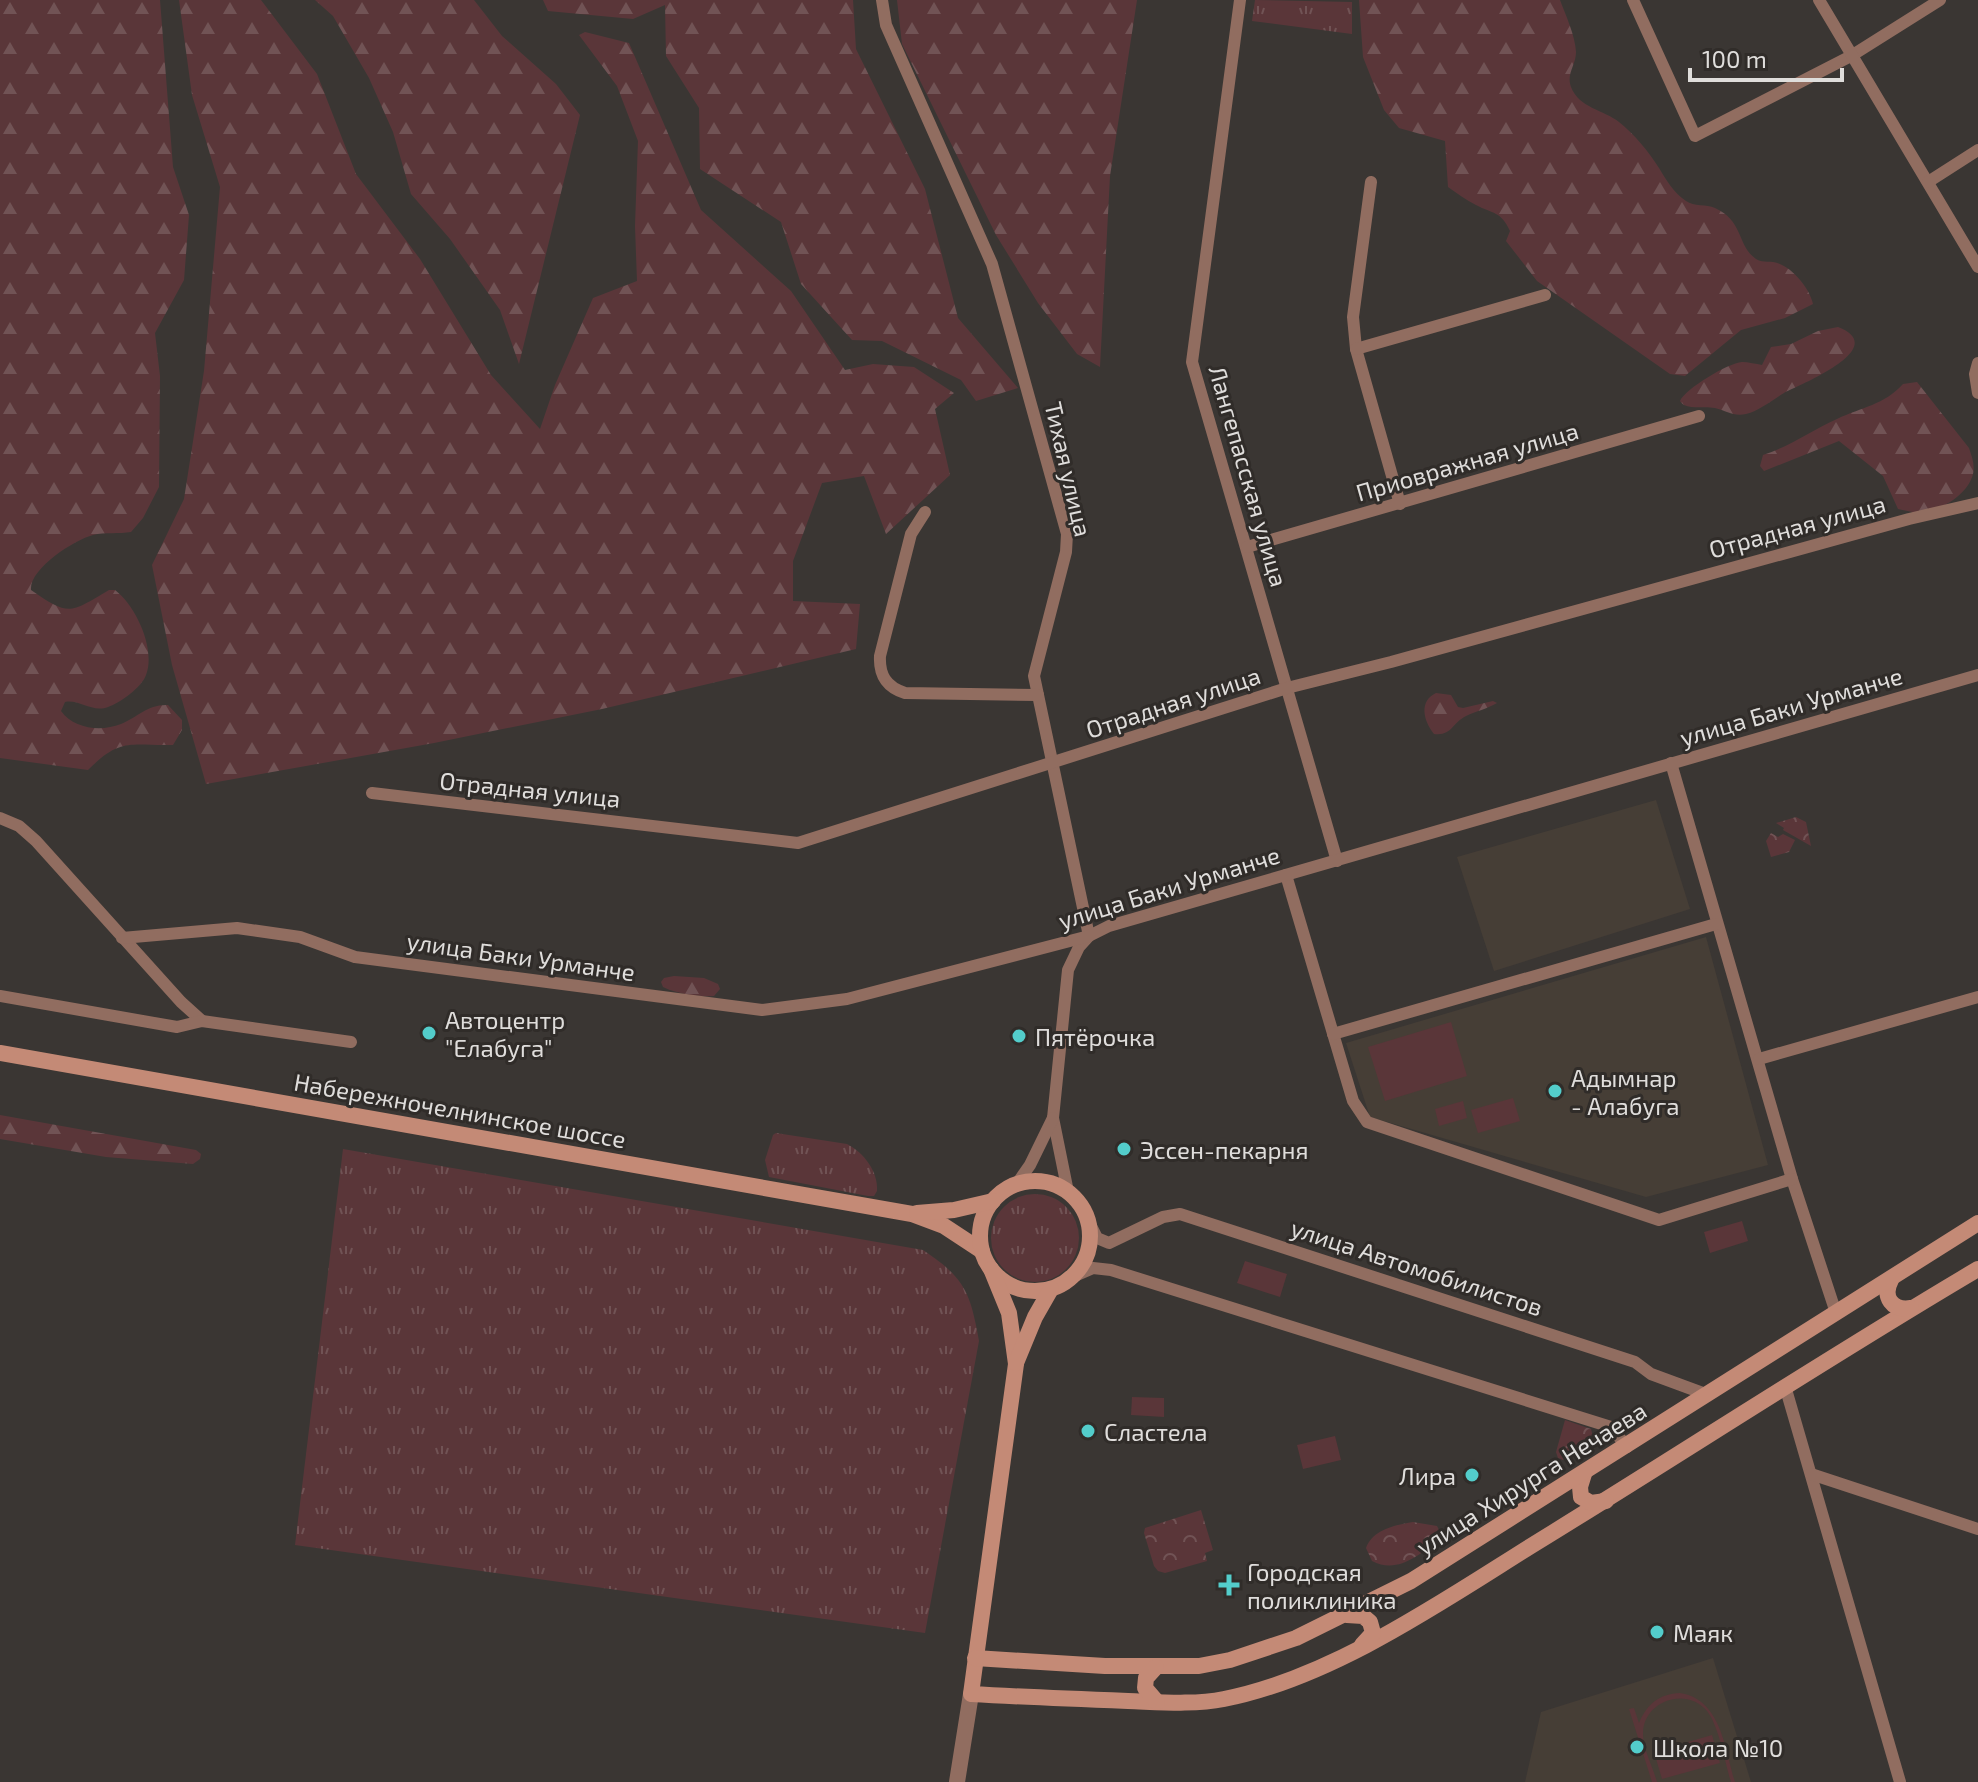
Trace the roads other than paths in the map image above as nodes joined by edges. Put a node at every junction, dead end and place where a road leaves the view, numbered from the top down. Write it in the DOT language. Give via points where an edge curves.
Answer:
graph roads {
  1 [pos="882,0"];
  2 [pos="1240,0"];
  3 [pos="1633,0"];
  4 [pos="1819,0"];
  5 [pos="1940,0"];
  6 [pos="1851,56"];
  7 [pos="1978,150"];
  8 [pos="1371,182"];
  9 [pos="1928,182"];
  10 [pos="1978,267"];
  11 [pos="1545,295"];
  12 [pos="1356,349"];
  13 [pos="1978,363"];
  14 [pos="1978,393"];
  15 [pos="1699,416"];
  16 [pos="1978,503"];
  17 [pos="1400,504"];
  18 [pos="925,512"];
  19 [pos="1247,547"];
  20 [pos="1978,675"];
  21 [pos="1287,688"];
  22 [pos="1038,695"];
  23 [pos="1671,763"];
  24 [pos="1052,764"];
  25 [pos="372,793"];
  26 [pos="0,818"];
  27 [pos="1337,861"];
  28 [pos="1286,875"];
  29 [pos="1716,924"];
  30 [pos="1089,936"];
  31 [pos="122,938"];
  32 [pos="0,996"];
  33 [pos="1978,997"];
  34 [pos="202,1021"];
  35 [pos="1333,1034"];
  36 [pos="351,1042"];
  37 [pos="0,1053"];
  38 [pos="1759,1059"];
  39 [pos="1053,1118"];
  40 [pos="1792,1179"];
  41 [pos="1016,1185"];
  42 [pos="1068,1192"];
  43 [pos="993,1201"];
  44 [pos="912,1214"];
  45 [pos="1085,1214"];
  46 [pos="1978,1223"];
  47 [pos="1112,1243"];
  48 [pos="982,1251"];
  49 [pos="991,1269"];
  50 [pos="1978,1269"];
  51 [pos="1111,1270"];
  52 [pos="1070,1278"];
  53 [pos="1891,1280"];
  54 [pos="1051,1289"];
  55 [pos="1911,1308"];
  56 [pos="1836,1313"];
  57 [pos="1016,1364"];
  58 [pos="1785,1386"];
  59 [pos="1708,1395"];
  60 [pos="1627,1447"];
  61 [pos="1584,1474"];
  62 [pos="1811,1474"];
  63 [pos="1606,1501"];
  64 [pos="1978,1529"];
  65 [pos="1347,1615"];
  66 [pos="1361,1646"];
  67 [pos="975,1658"];
  68 [pos="1156,1667"];
  69 [pos="971,1694"];
  70 [pos="1157,1702"];
  71 [pos="957,1782"];
  72 [pos="1900,1782"];
  1 -- 22 [label="street, Тихая улица" via="886,25 992,264 1067,534 1036,661"];
  2 -- 19 [label="street, Лангепасская улица" via="1192,362"];
  3 -- 6 [label="street" via="1695,136"];
  4 -- 6 [label="street"];
  5 -- 6 [label="street"];
  6 -- 9 [label="street"];
  7 -- 9 [label="street"];
  8 -- 12 [label="street" via="1353,317"];
  9 -- 10 [label="street"];
  11 -- 12 [label="street"];
  12 -- 17 [label="street"];
  13 -- 14 [label="street"];
  15 -- 17 [label="street, Приовражная улица"];
  16 -- 21 [label="street, Отрадная улица"];
  17 -- 19 [label="street, Приовражная улица"];
  18 -- 22 [label="street" via="911,534 880,656 887,683 905,693"];
  19 -- 21 [label="street, Лангепасская улица"];
  20 -- 23 [label="street, улица Баки Урманче"];
  21 -- 24 [label="street, Отрадная улица"];
  21 -- 27 [label="street, Лангепасская улица"];
  22 -- 24 [label="street, Тихая улица"];
  23 -- 27 [label="street, улица Баки Урманче"];
  23 -- 29 [label="street"];
  24 -- 25 [label="street, Отрадная улица" via="798,843"];
  24 -- 30 [label="street, Тихая улица"];
  26 -- 31 [label="street" via="29,834"];
  27 -- 28 [label="street, улица Баки Урманче"];
  28 -- 30 [label="street, улица Баки Урманче"];
  28 -- 35 [label="street"];
  29 -- 35 [label="street"];
  29 -- 38 [label="street"];
  30 -- 31 [label="street, улица Баки Урманче" via="847,999 762,1010 355,957 300,937 237,928"];
  30 -- 39 [label="street" via="1068,970"];
  31 -- 34 [label="street"];
  32 -- 34 [label="street" via="177,1027"];
  33 -- 38 [label="street"];
  34 -- 36 [label="street"];
  35 -- 40 [label="street" via="1353,1101 1367,1122 1631,1212 1659,1220"];
  37 -- 44 [label="main road, Набережночелнинское шоссе"];
  38 -- 40 [label="street"];
  39 -- 41 [label="street"];
  39 -- 42 [label="street"];
  40 -- 56 [label="street"];
  41 -- 42 [label="main road" via="1043,1182"];
  41 -- 43 [label="main road"];
  42 -- 45 [label="main road"];
  43 -- 44 [label="main road, Набережночелнинское шоссе"];
  43 -- 48 [label="main road" via="981,1225"];
  44 -- 48 [label="main road, Набережночелнинское шоссе" via="944,1226"];
  45 -- 47 [label="street" via="1097,1238"];
  45 -- 52 [label="main road" via="1089,1249"];
  46 -- 53 [label="main road, улица Хирурга Нечаева"];
  47 -- 51 [label="street" via="1106,1253"];
  47 -- 59 [label="street, улица Автомобилистов" via="1180,1214 1635,1362 1651,1374"];
  48 -- 49 [label="main road"];
  49 -- 54 [label="main road" via="1024,1290"];
  49 -- 57 [label="main road" via="1009,1313"];
  50 -- 55 [label="main road"];
  51 -- 52 [label="street" via="1093,1268"];
  51 -- 60 [label="street" via="1611,1427"];
  52 -- 54 [label="main road"];
  53 -- 55 [label="main road" via="1890,1302"];
  53 -- 56 [label="main road, улица Хирурга Нечаева"];
  54 -- 57 [label="main road"];
  55 -- 58 [label="main road"];
  56 -- 59 [label="main road, улица Хирурга Нечаева"];
  57 -- 67 [label="main road"];
  58 -- 62 [label="street"];
  58 -- 63 [label="main road"];
  59 -- 60 [label="main road, улица Хирурга Нечаева"];
  60 -- 61 [label="main road, улица Хирурга Нечаева"];
  61 -- 63 [label="main road" via="1581,1497 1591,1503"];
  61 -- 65 [label="main road, улица Хирурга Нечаева"];
  62 -- 64 [label="street"];
  62 -- 72 [label="street"];
  63 -- 66 [label="main road"];
  65 -- 66 [label="main road" via="1370,1622 1373,1633"];
  65 -- 68 [label="main road, улица Хирурга Нечаева" via="1230,1660"];
  66 -- 70 [label="main road" via="1308,1672 1241,1695"];
  67 -- 68 [label="main road, улица Хирурга Нечаева"];
  67 -- 69 [label="main road"];
  68 -- 70 [label="main road" via="1145,1688"];
  69 -- 70 [label="main road"];
  69 -- 71 [label="street"];
}
